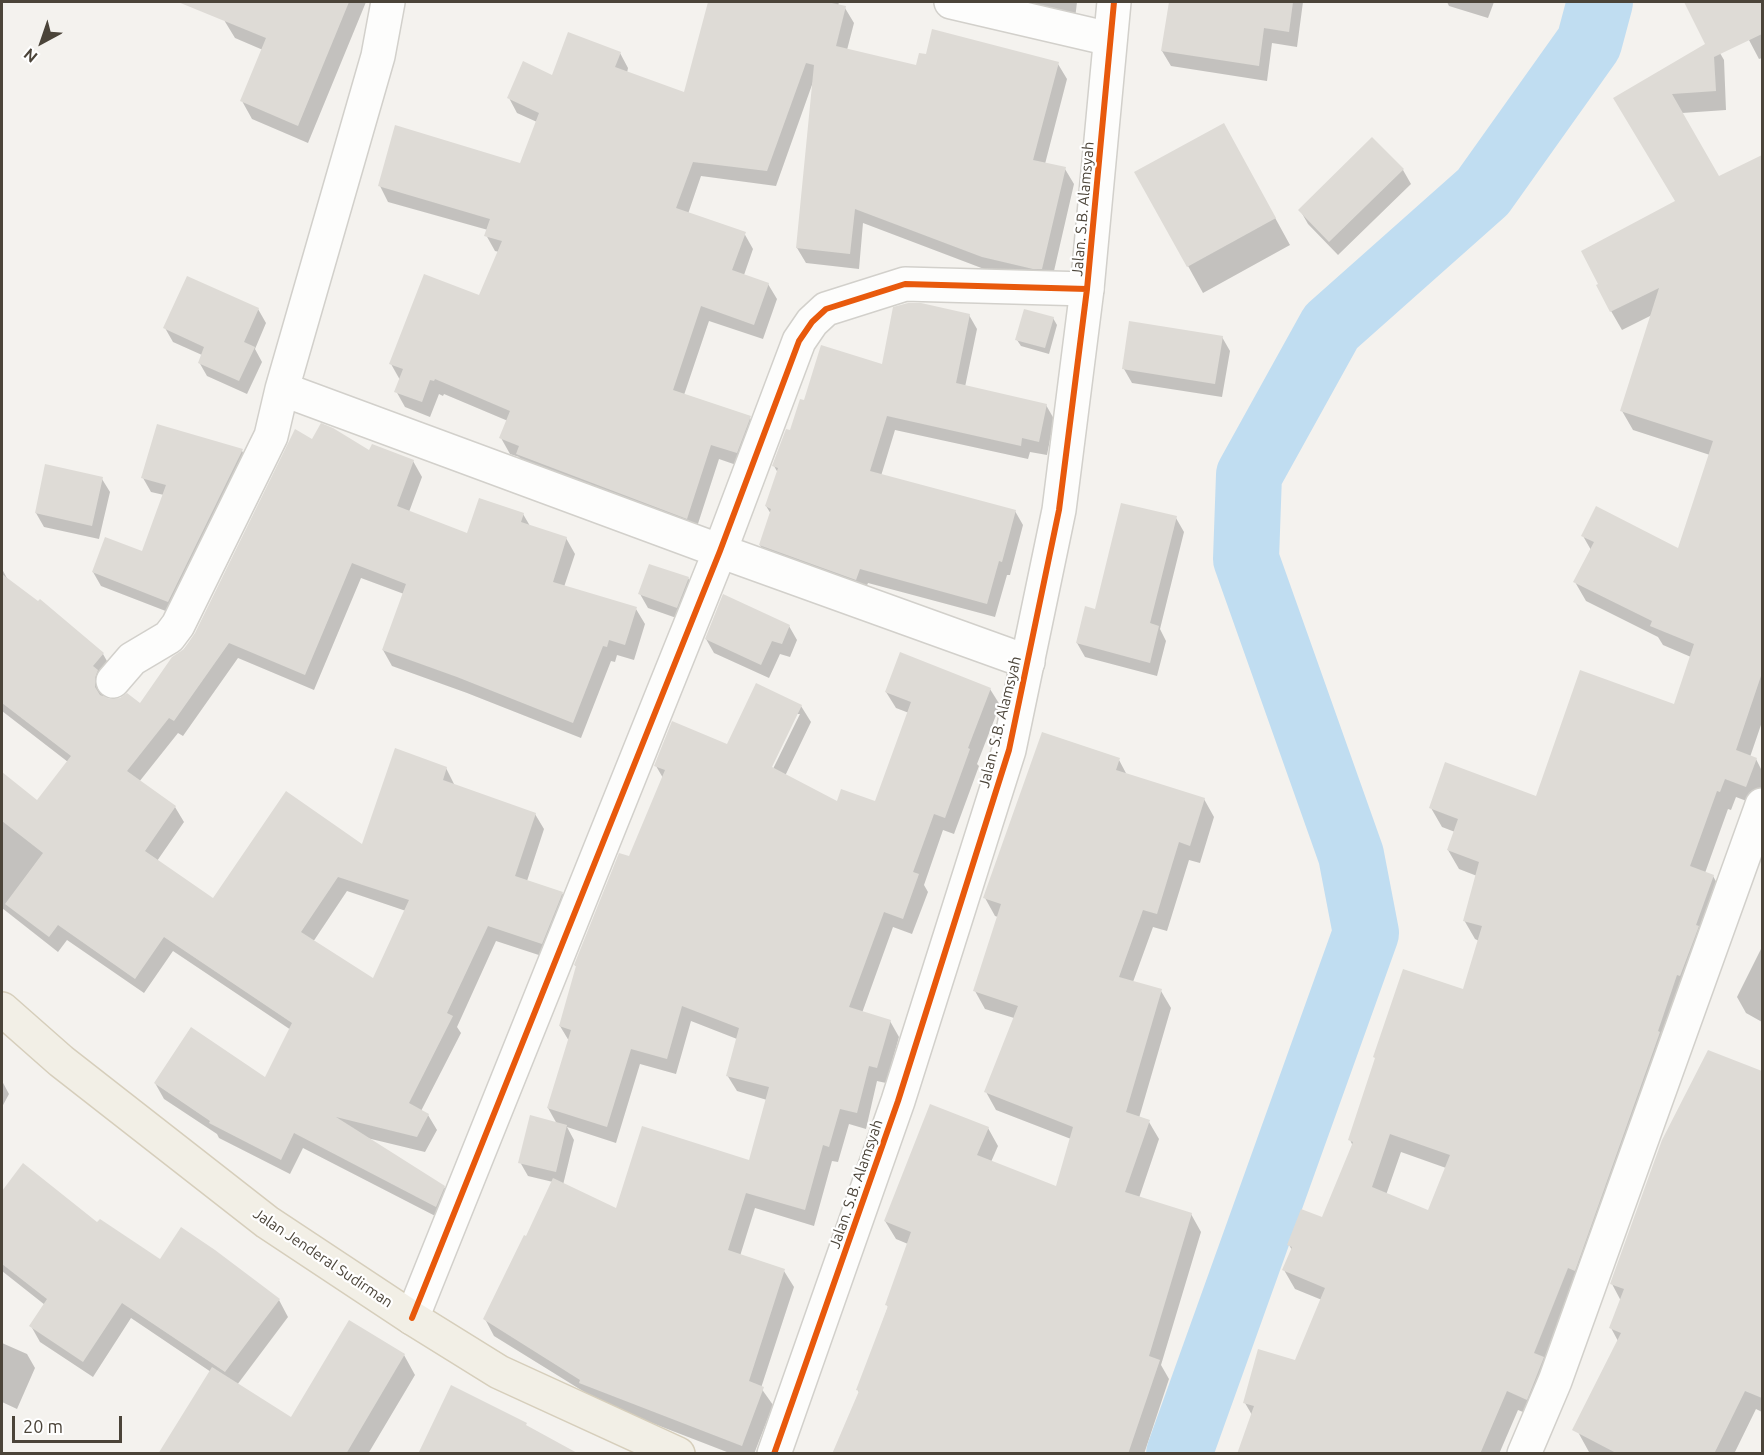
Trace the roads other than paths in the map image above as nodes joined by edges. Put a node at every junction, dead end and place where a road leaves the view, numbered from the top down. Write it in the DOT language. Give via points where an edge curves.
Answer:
graph roads {
  1 [pos="388,2"];
  2 [pos="951,2"];
  3 [pos="1114,2"];
  4 [pos="1110,39"];
  5 [pos="1087,288"];
  6 [pos="282,389"];
  7 [pos="720,551"];
  8 [pos="1028,662"];
  9 [pos="113,681"];
  10 [pos="1762,805"];
  11 [pos="2,1009"];
  12 [pos="412,1318"];
  13 [pos="678,1454"];
  14 [pos="774,1454"];
  15 [pos="1524,1454"];
  1 -- 6 [label="street" via="378,56"];
  2 -- 4 [label="street"];
  3 -- 4 [label="street, Jalan. S.B. Alamsyah"];
  4 -- 5 [label="street, Jalan. S.B. Alamsyah"];
  5 -- 7 [label="street" via="905,284 826,309 799,341"];
  5 -- 8 [label="street, Jalan. S.B. Alamsyah" via="1059,510"];
  6 -- 7 [label="street"];
  6 -- 9 [label="street" via="271,436 178,625 169,636 132,659"];
  7 -- 8 [label="street"];
  7 -- 12 [label="street"];
  8 -- 14 [label="street, Jalan. S.B. Alamsyah" via="1009,750 898,1101"];
  10 -- 15 [label="street" via="1555,1382"];
  11 -- 12 [label="main road, Jalan Jenderal Sudirman" via="61,1061 267,1222"];
  12 -- 13 [label="main road, Jalan Jenderal Sudirman" via="499,1372"];
}
